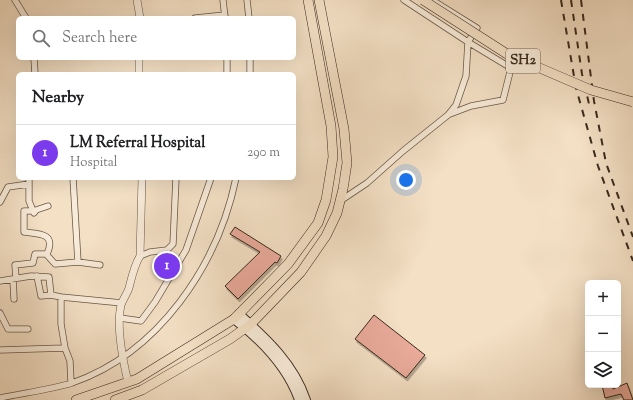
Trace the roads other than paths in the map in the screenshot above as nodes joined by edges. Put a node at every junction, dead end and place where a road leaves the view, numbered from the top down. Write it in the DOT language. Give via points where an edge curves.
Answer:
graph roads {
  1 [pos="15,0"];
  2 [pos="137,0"];
  3 [pos="223,0"];
  4 [pos="247,0"];
  5 [pos="308,0"];
  6 [pos="319,0"];
  7 [pos="404,0"];
  8 [pos="423,0"];
  9 [pos="432,0"];
  10 [pos="25,16"];
  11 [pos="140,16"];
  12 [pos="225,16"];
  13 [pos="249,16"];
  14 [pos="468,42"];
  15 [pos="34,60"];
  16 [pos="139,60"];
  17 [pos="227,60"];
  18 [pos="250,60"];
  19 [pos="35,72"];
  20 [pos="139,72"];
  21 [pos="227,72"];
  22 [pos="250,72"];
  23 [pos="633,102"];
  24 [pos="448,115"];
  25 [pos="73,180"];
  26 [pos="142,180"];
  27 [pos="176,180"];
  28 [pos="210,180"];
  29 [pos="235,180"];
  30 [pos="29,181"];
  31 [pos="340,201"];
  32 [pos="0,202"];
  33 [pos="48,206"];
  34 [pos="33,211"];
  35 [pos="46,254"];
  36 [pos="140,256"];
  37 [pos="78,262"];
  38 [pos="100,265"];
  39 [pos="37,276"];
  40 [pos="14,278"];
  41 [pos="0,281"];
  42 [pos="51,294"];
  43 [pos="61,297"];
  44 [pos="14,299"];
  45 [pos="122,303"];
  46 [pos="0,313"];
  47 [pos="237,317"];
  48 [pos="120,318"];
  49 [pos="248,326"];
  50 [pos="28,329"];
  51 [pos="65,348"];
  52 [pos="0,350"];
  53 [pos="122,356"];
  54 [pos="128,382"];
  55 [pos="71,383"];
  56 [pos="0,398"];
  57 [pos="76,400"];
  58 [pos="115,400"];
  59 [pos="298,400"];
  60 [pos="306,400"];
  1 -- 10 [label="street"];
  2 -- 11 [label="street"];
  3 -- 12 [label="street"];
  4 -- 13 [label="street"];
  5 -- 47 [label="main road" via="332,138 331,178 318,223 288,264"];
  6 -- 31 [label="main road" via="344,129 346,163"];
  7 -- 14 [label="street"];
  8 -- 23 [label="main road, SH2, bridge" via="507,54 591,90"];
  9 -- 14 [label="street" via="477,28"];
  14 -- 24 [label="street" via="465,80 456,106"];
  14 -- 24 [label="street" via="511,68 503,100 471,106"];
  15 -- 19 [label="street"];
  16 -- 20 [label="street"];
  17 -- 21 [label="street"];
  18 -- 22 [label="street"];
  24 -- 31 [label="street" via="367,183"];
  25 -- 37 [label="street"];
  26 -- 36 [label="street"];
  27 -- 36 [label="street" via="173,244 167,250"];
  28 -- 48 [label="street" via="186,250 155,302 141,321"];
  29 -- 53 [label="street" via="224,223 199,276 157,328"];
  30 -- 32 [label="street" via="8,187"];
  30 -- 34 [label="street" via="29,200"];
  31 -- 49 [label="main road" via="326,236 301,272"];
  33 -- 34 [label="street" via="34,213"];
  34 -- 35 [label="street" via="24,212 24,232 39,232 46,236 49,250"];
  35 -- 37 [label="street" via="55,264"];
  35 -- 40 [label="street" via="35,254 32,263 15,265"];
  36 -- 45 [label="street" via="135,264 128,293"];
  37 -- 38 [label="street"];
  39 -- 40 [label="street"];
  39 -- 42 [label="street" via="49,277"];
  39 -- 42 [label="street" via="41,296"];
  40 -- 41 [label="street"];
  40 -- 44 [label="street"];
  42 -- 43 [label="street"];
  43 -- 45 [label="street"];
  43 -- 51 [label="street" via="61,324"];
  45 -- 48 [label="street"];
  46 -- 50 [label="street" via="8,329"];
  47 -- 49 [label="main road"];
  47 -- 54 [label="main road" via="137,379"];
  48 -- 53 [label="street"];
  49 -- 58 [label="main road" via="142,390"];
  49 -- 59 [label="main road" via="282,368 295,389"];
  49 -- 60 [label="main road" via="269,341 289,364 302,386"];
  51 -- 52 [label="street"];
  51 -- 55 [label="street" via="70,361"];
  53 -- 54 [label="street"];
  53 -- 55 [label="street" via="108,366"];
  54 -- 57 [label="main road"];
  55 -- 56 [label="street"];
}
